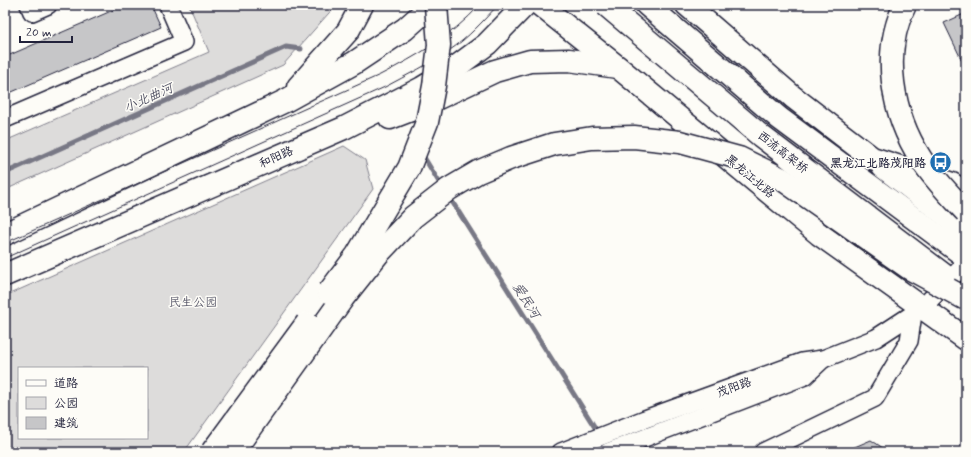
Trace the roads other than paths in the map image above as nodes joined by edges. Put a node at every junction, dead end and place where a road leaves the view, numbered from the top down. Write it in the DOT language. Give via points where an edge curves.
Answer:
graph roads {
  1 [pos="29,5"];
  2 [pos="48,5"];
  3 [pos="168,5"];
  4 [pos="362,5"];
  5 [pos="432,5"];
  6 [pos="436,5"];
  7 [pos="525,5"];
  8 [pos="540,5"];
  9 [pos="606,5"];
  10 [pos="648,5"];
  11 [pos="687,5"];
  12 [pos="905,5"];
  13 [pos="620,68"];
  14 [pos="286,101"];
  15 [pos="5,119"];
  16 [pos="344,128"];
  17 [pos="872,158"];
  18 [pos="966,194"];
  19 [pos="966,212"];
  20 [pos="966,231"];
  21 [pos="5,234"];
  22 [pos="966,257"];
  23 [pos="966,263"];
  24 [pos="5,275"];
  25 [pos="966,292"];
  26 [pos="966,299"];
  27 [pos="917,311"];
  28 [pos="966,338"];
  29 [pos="823,359"];
  30 [pos="562,451"];
  31 [pos="212,452"];
  32 [pos="233,452"];
  33 [pos="608,452"];
  34 [pos="763,452"];
  1 -- 2 [label="street" via="32,12"];
  3 -- 15 [label="street" via="184,42"];
  4 -- 14 [label="main road" via="348,31"];
  5 -- 14 [label="main road" via="405,29 354,63"];
  6 -- 31 [label="main road, bridge" via="438,46 434,86 427,122 409,168 357,255"];
  7 -- 16 [label="main road, 和阳路" via="486,44 456,67 422,88"];
  8 -- 13 [label="main road, 黑龙江北路"];
  9 -- 25 [label="main road, 西流高架桥, bridge" via="762,136"];
  10 -- 22 [label="main road, 西流高架桥" via="779,118"];
  11 -- 17 [label="main road" via="793,97"];
  12 -- 19 [label="main road, bridge" via="894,33 892,75 896,102 920,158"];
  13 -- 16 [label="main road" via="569,60 530,61 495,71 421,106 375,123"];
  13 -- 27 [label="main road, 黑龙江北路" via="819,234"];
  14 -- 21 [label="main road"];
  16 -- 24 [label="main road, 和阳路"];
  17 -- 18 [label="main road" via="952,184"];
  17 -- 20 [label="main road"];
  23 -- 27 [label="street, 茂阳路"];
  26 -- 32 [label="main road, bridge" via="909,268 782,179 739,158 680,142 634,137 592,138 554,144 478,172 449,189 413,217 378,254 343,298"];
  27 -- 28 [label="main road, 黑龙江北路"];
  27 -- 29 [label="street, 茂阳路" via="876,338"];
  27 -- 34 [label="street" via="909,341 875,398"];
  29 -- 30 [label="street, 茂阳路" via="802,362"];
  29 -- 33 [label="street, 茂阳路" via="805,376"];
}
